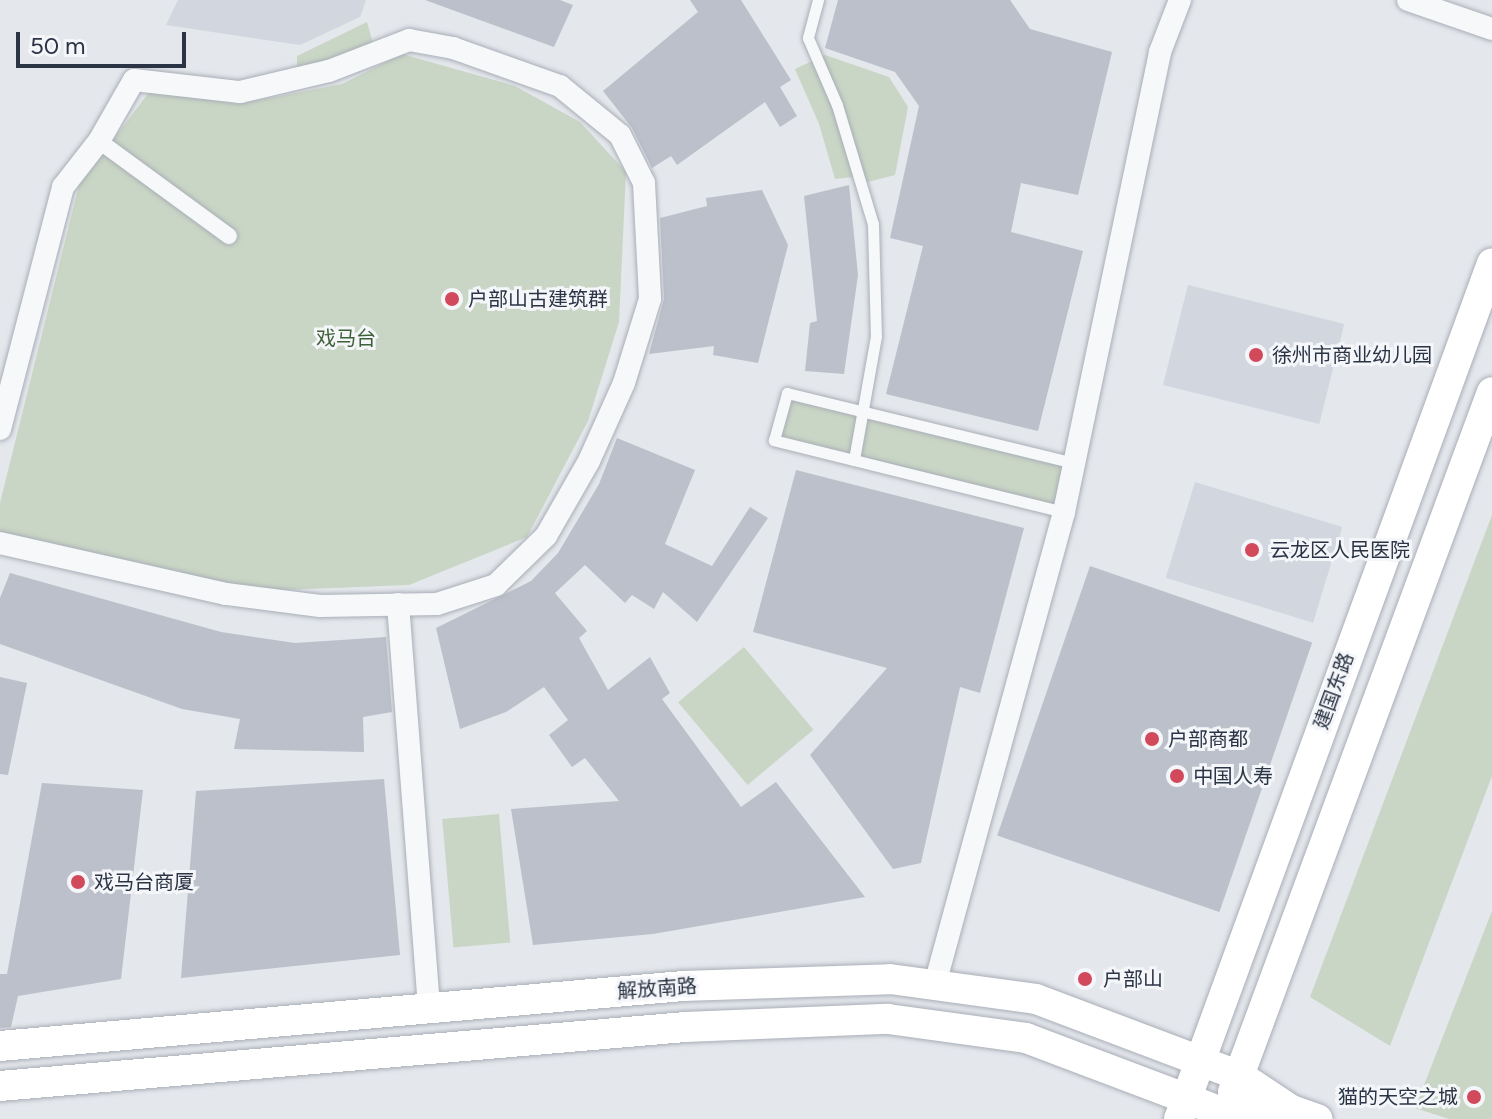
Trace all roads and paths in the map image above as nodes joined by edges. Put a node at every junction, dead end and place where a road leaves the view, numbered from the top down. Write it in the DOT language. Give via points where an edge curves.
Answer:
graph roads {
  1 [pos="818,0"];
  2 [pos="1180,0"];
  3 [pos="1408,0"];
  4 [pos="1492,29"];
  5 [pos="99,141"];
  6 [pos="229,236"];
  7 [pos="1492,263"];
  8 [pos="1492,392"];
  9 [pos="866,412"];
  10 [pos="0,429"];
  11 [pos="854,460"];
  12 [pos="1075,463"];
  13 [pos="1064,512"];
  14 [pos="0,543"];
  15 [pos="398,604"];
  16 [pos="935,984"];
  17 [pos="429,1008"];
  18 [pos="0,1046"];
  19 [pos="1197,1059"];
  20 [pos="1240,1076"];
  21 [pos="0,1086"];
  22 [pos="1181,1108"];
  23 [pos="1304,1114"];
  24 [pos="1222,1116"];
  1 -- 9 [label="lane" via="808,38 837,105 873,224 876,336"];
  2 -- 12 [label="street" via="1160,52"];
  3 -- 4 [label="street"];
  5 -- 6 [label="street"];
  5 -- 10 [label="street" via="63,187"];
  5 -- 15 [label="street" via="134,80 240,92 329,71 409,40 453,48 560,86 620,135 644,183 650,299 624,383 589,461 546,536 496,585 437,604"];
  7 -- 19 [label="main road, 建国东路"];
  8 -- 20 [label="main road"];
  9 -- 11 [label="lane"];
  9 -- 11 [label="lane" via="787,393 774,440"];
  9 -- 12 [label="lane"];
  11 -- 13 [label="lane"];
  12 -- 13 [label="street"];
  13 -- 16 [label="street"];
  14 -- 15 [label="street" via="226,594 320,606"];
  15 -- 17 [label="street"];
  16 -- 17 [label="main road, 解放南路" via="890,979 683,986"];
  16 -- 19 [label="main road, 解放南路" via="1036,999"];
  17 -- 18 [label="main road, 解放南路"];
  19 -- 20 [label="main road, 解放南路"];
  19 -- 22 [label="main road, 建国东路"];
  20 -- 23 [label="main road, 解放南路"];
  20 -- 24 [label="main road"];
  21 -- 22 [label="main road, 解放南路" via="685,1027 888,1019 1026,1038"];
  22 -- 24 [label="main road, 解放南路"];
  23 -- 24 [label="main road, 解放南路"];
}
